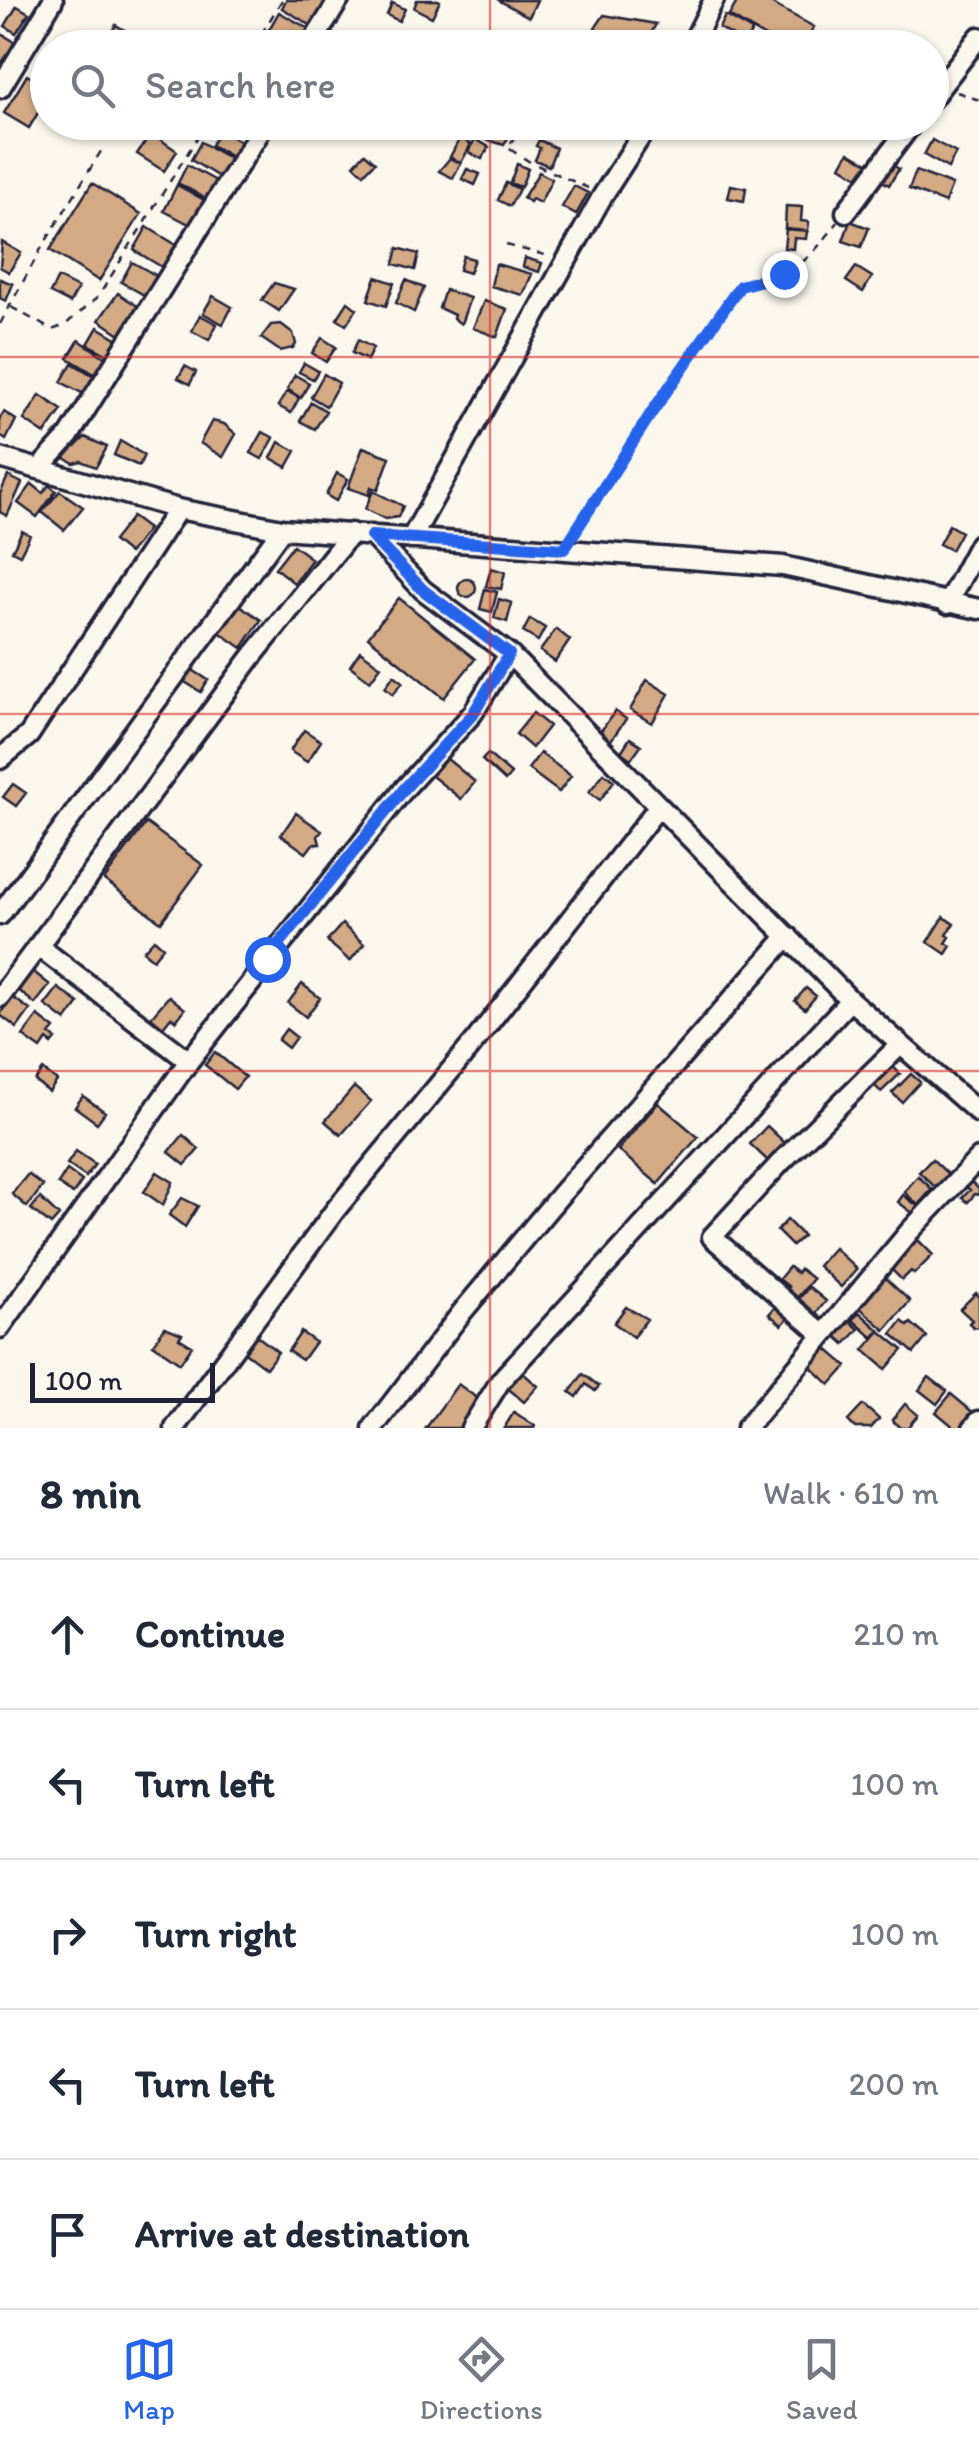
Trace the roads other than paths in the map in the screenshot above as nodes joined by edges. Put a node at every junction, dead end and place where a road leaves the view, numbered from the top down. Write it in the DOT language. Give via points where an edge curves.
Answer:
graph roads {
  1 [pos="53,0"];
  2 [pos="339,0"];
  3 [pos="714,0"];
  4 [pos="35,30"];
  5 [pos="320,30"];
  6 [pos="699,30"];
  7 [pos="979,37"];
  8 [pos="30,38"];
  9 [pos="949,75"];
  10 [pos="0,88"];
  11 [pos="255,140"];
  12 [pos="638,140"];
  13 [pos="900,140"];
  14 [pos="846,212"];
  15 [pos="0,458"];
  16 [pos="39,468"];
  17 [pos="178,508"];
  18 [pos="282,529"];
  19 [pos="352,533"];
  20 [pos="371,536"];
  21 [pos="411,539"];
  22 [pos="979,544"];
  23 [pos="947,604"];
  24 [pos="978,606"];
  25 [pos="509,654"];
  26 [pos="0,759"];
  27 [pos="659,806"];
  28 [pos="0,915"];
  29 [pos="788,936"];
  30 [pos="38,946"];
  31 [pos="0,996"];
  32 [pos="850,1000"];
  33 [pos="900,1045"];
  34 [pos="189,1062"];
  35 [pos="979,1113"];
  36 [pos="979,1158"];
  37 [pos="0,1328"];
  38 [pos="822,1334"];
  39 [pos="979,1421"];
  40 [pos="175,1428"];
  41 [pos="373,1428"];
  42 [pos="471,1428"];
  43 [pos="746,1428"];
  44 [pos="973,1428"];
  1 -- 4 [label="street"];
  2 -- 5 [label="street"];
  3 -- 6 [label="street"];
  7 -- 9 [label="street"];
  8 -- 10 [label="street"];
  11 -- 16 [label="street" via="69,436"];
  12 -- 21 [label="street"];
  13 -- 14 [label="street"];
  15 -- 16 [label="street"];
  16 -- 17 [label="street"];
  17 -- 18 [label="street"];
  17 -- 26 [label="street" via="28,735"];
  18 -- 19 [label="street"];
  18 -- 28 [label="street"];
  19 -- 20 [label="street"];
  19 -- 30 [label="street"];
  20 -- 21 [label="street"];
  20 -- 25 [label="street" via="423,590"];
  21 -- 23 [label="street" via="783,566"];
  22 -- 23 [label="street"];
  23 -- 24 [label="street"];
  25 -- 27 [label="street"];
  25 -- 34 [label="street" via="473,714 405,788"];
  27 -- 29 [label="street"];
  27 -- 40 [label="street" via="336,1209"];
  29 -- 32 [label="street"];
  29 -- 41 [label="street" via="548,1208"];
  30 -- 31 [label="street"];
  30 -- 34 [label="street"];
  32 -- 33 [label="street"];
  32 -- 42 [label="street" via="501,1380"];
  33 -- 35 [label="street"];
  33 -- 38 [label="street" via="712,1238"];
  34 -- 37 [label="street"];
  36 -- 38 [label="street"];
  38 -- 43 [label="street"];
  39 -- 44 [label="street"];
}
